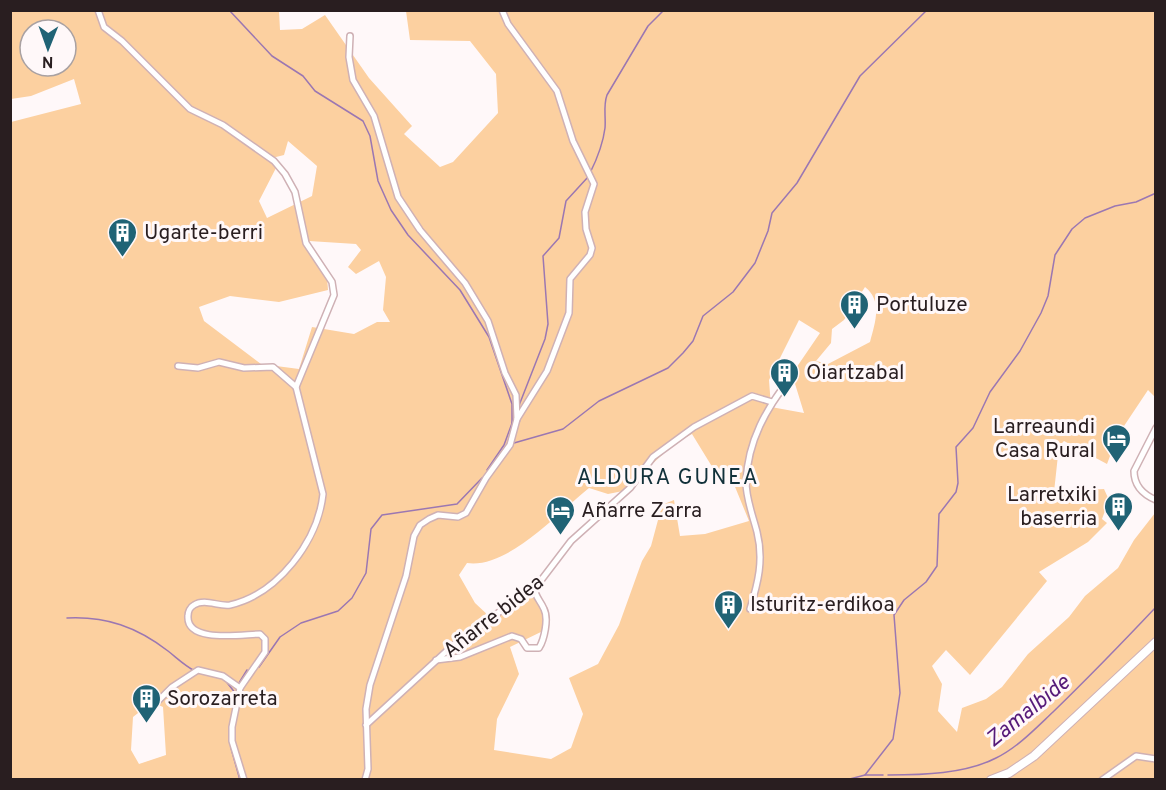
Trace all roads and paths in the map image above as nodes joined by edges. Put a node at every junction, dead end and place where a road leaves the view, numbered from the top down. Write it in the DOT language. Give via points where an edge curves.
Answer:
graph roads {
  1 [pos="98,10"];
  2 [pos="502,10"];
  3 [pos="350,36"];
  4 [pos="178,366"];
  5 [pos="791,377"];
  6 [pos="296,387"];
  7 [pos="772,402"];
  8 [pos="517,419"];
  9 [pos="1155,428"];
  10 [pos="1155,500"];
  11 [pos="534,587"];
  12 [pos="750,609"];
  13 [pos="1155,642"];
  14 [pos="436,660"];
  15 [pos="240,688"];
  16 [pos="149,710"];
  17 [pos="366,725"];
  18 [pos="1155,759"];
  19 [pos="244,780"];
  20 [pos="365,780"];
  21 [pos="991,780"];
  22 [pos="1102,780"];
  1 -- 6 [label="street" via="110,34 122,41 190,110 223,125 274,161 295,192 306,243 332,282 334,295"];
  2 -- 8 [label="street" via="557,91 573,141 594,184 585,213 590,255 570,279 569,313 555,351"];
  3 -- 8 [label="street" via="353,80 374,116 398,197 465,283 488,321 516,394"];
  4 -- 6 [label="street" via="198,368 219,362 244,368 273,368"];
  5 -- 7 [label="street"];
  6 -- 15 [label="street" via="323,494 310,537 293,562 266,589 228,606 202,602 192,606 188,613 188,622 204,635 263,636 266,652"];
  7 -- 11 [label="street, Añarre bidea" via="756,396 724,409 653,457 630,488 571,541"];
  7 -- 12 [label="street" via="757,427 746,483 760,548 760,573"];
  8 -- 17 [label="street" via="510,446 466,513 458,517 438,515 420,525 414,536 406,576 370,685"];
  9 -- 10 [label="street" via="1134,478 1144,494"];
  11 -- 14 [label="street, Añarre bidea"];
  11 -- 14 [label="street" via="546,621 539,648 527,648 521,639 512,636 460,657"];
  13 -- 21 [label="main road" via="1034,756"];
  14 -- 17 [label="street, Añarre bidea"];
  15 -- 16 [label="street" via="223,676 198,670 172,687"];
  15 -- 19 [label="street" via="232,741"];
  17 -- 20 [label="street"];
  18 -- 22 [label="street" via="1136,756"];
}
